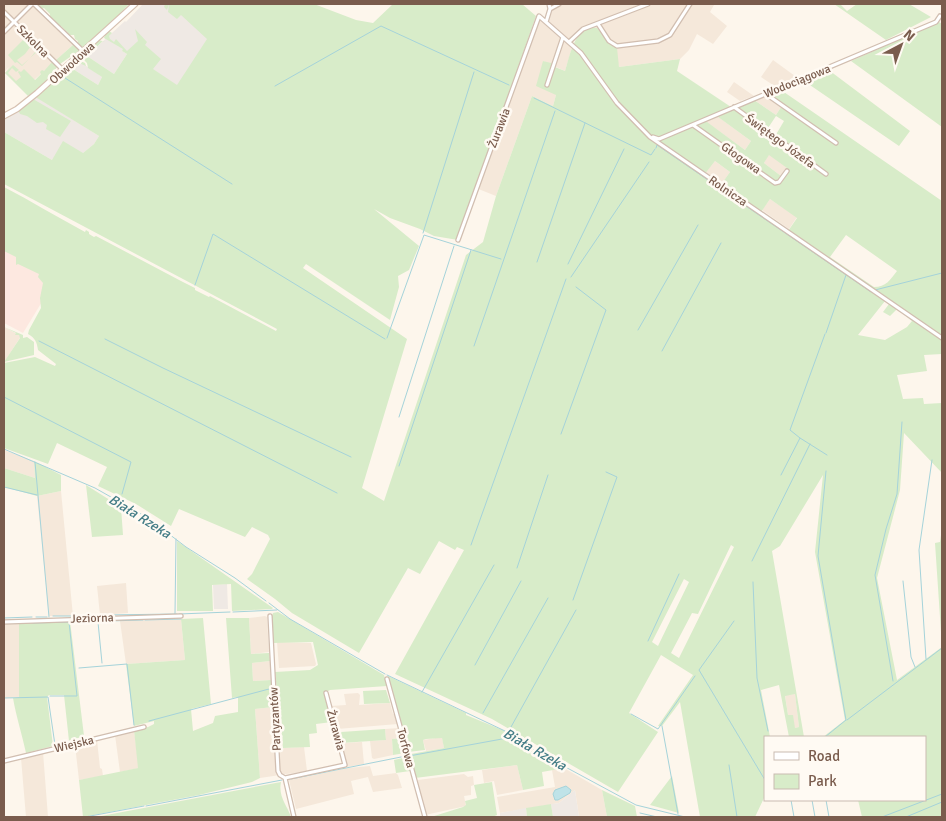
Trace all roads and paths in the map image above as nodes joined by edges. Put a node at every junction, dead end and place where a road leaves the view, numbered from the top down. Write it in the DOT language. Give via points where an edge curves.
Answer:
graph roads {
  1 [pos="33,4"];
  2 [pos="135,4"];
  3 [pos="549,4"];
  4 [pos="558,4"];
  5 [pos="648,4"];
  6 [pos="690,4"];
  7 [pos="550,9"];
  8 [pos="4,12"];
  9 [pos="539,16"];
  10 [pos="940,16"];
  11 [pos="14,22"];
  12 [pos="546,22"];
  13 [pos="598,24"];
  14 [pos="4,32"];
  15 [pos="563,37"];
  16 [pos="570,42"];
  17 [pos="84,52"];
  18 [pos="63,70"];
  19 [pos="547,85"];
  20 [pos="766,93"];
  21 [pos="734,107"];
  22 [pos="4,116"];
  23 [pos="692,124"];
  24 [pos="650,137"];
  25 [pos="836,143"];
  26 [pos="787,172"];
  27 [pos="826,174"];
  28 [pos="458,240"];
  29 [pos="942,338"];
  30 [pos="181,616"];
  31 [pos="270,616"];
  32 [pos="4,622"];
  33 [pos="387,679"];
  34 [pos="326,693"];
  35 [pos="144,727"];
  36 [pos="4,762"];
  37 [pos="285,778"];
  38 [pos="294,817"];
  39 [pos="425,817"];
  1 -- 11 [label="street"];
  1 -- 17 [label="street"];
  2 -- 17 [label="main road, Obwodowa"];
  3 -- 7 [label="street"];
  4 -- 7 [label="street"];
  5 -- 13 [label="street"];
  6 -- 13 [label="street" via="670,34 658,41 617,46 609,41"];
  7 -- 12 [label="street"];
  8 -- 11 [label="street, Szkolna"];
  9 -- 12 [label="street, Rolnicza"];
  9 -- 28 [label="street, Żurawia"];
  10 -- 20 [label="street, Wodociągowa" via="936,22"];
  11 -- 14 [label="street"];
  11 -- 18 [label="street, Szkolna"];
  12 -- 15 [label="street, Rolnicza"];
  13 -- 16 [label="street" via="583,29"];
  15 -- 16 [label="street, Rolnicza"];
  15 -- 19 [label="street"];
  16 -- 24 [label="street, Rolnicza" via="617,103"];
  17 -- 18 [label="main road, Obwodowa"];
  18 -- 22 [label="main road, Obwodowa" via="30,99"];
  20 -- 21 [label="street, Wodociągowa"];
  20 -- 25 [label="street"];
  21 -- 23 [label="street, Wodociągowa"];
  21 -- 27 [label="street, Świętego Józefa"];
  23 -- 24 [label="street, Wodociągowa" via="659,139"];
  23 -- 26 [label="street, Głogowa" via="775,183"];
  24 -- 29 [label="street, Rolnicza"];
  30 -- 32 [label="street, Jeziorna"];
  31 -- 37 [label="street, Partyzantów" via="278,771"];
  33 -- 39 [label="street, Torfowa"];
  34 -- 37 [label="street, Żurawia" via="345,765"];
  35 -- 36 [label="street, Wiejska"];
  37 -- 38 [label="street, Partyzantów"];
}
